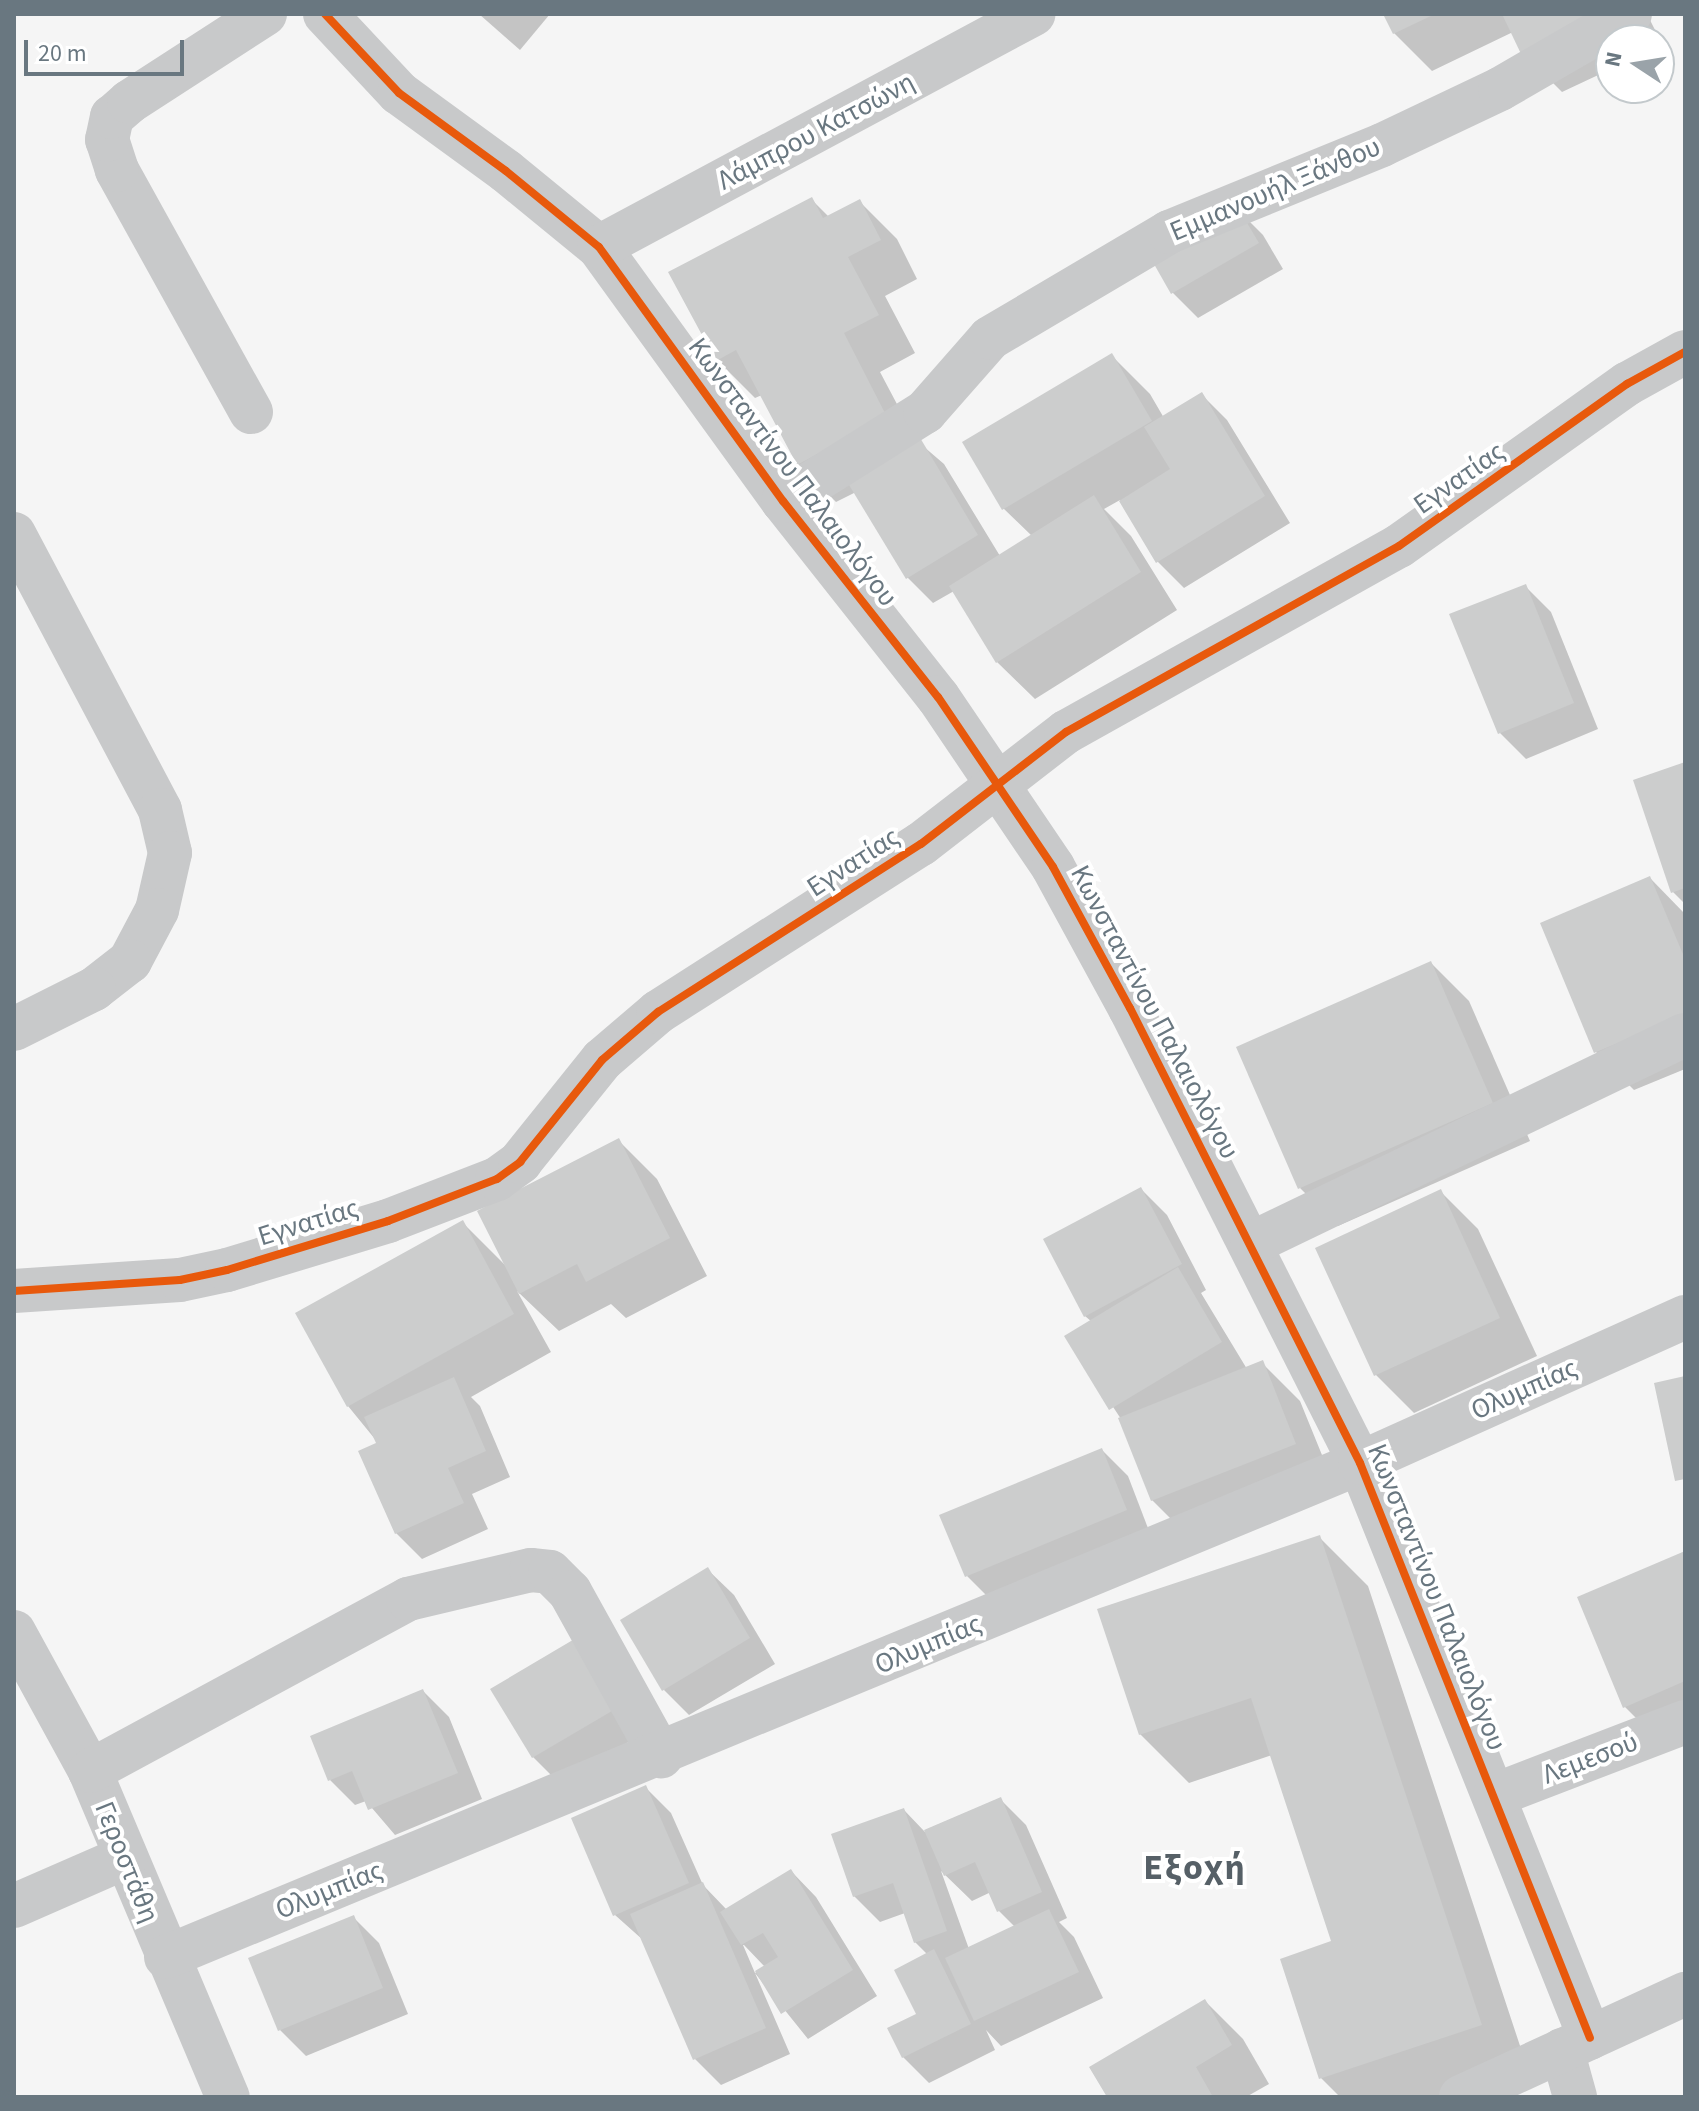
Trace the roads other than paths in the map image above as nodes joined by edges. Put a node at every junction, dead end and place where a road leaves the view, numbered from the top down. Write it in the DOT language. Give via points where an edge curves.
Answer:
graph roads {
  1 [pos="265,14"];
  2 [pos="325,14"];
  3 [pos="1033,14"];
  4 [pos="1630,14"];
  5 [pos="599,247"];
  6 [pos="1685,352"];
  7 [pos="251,412"];
  8 [pos="783,501"];
  9 [pos="14,534"];
  10 [pos="1000,783"];
  11 [pos="14,1029"];
  12 [pos="1685,1035"];
  13 [pos="1252,1243"];
  14 [pos="14,1291"];
  15 [pos="1685,1317"];
  16 [pos="1360,1463"];
  17 [pos="14,1632"];
  18 [pos="1685,1722"];
  19 [pos="661,1756"];
  20 [pos="90,1771"];
  21 [pos="1495,1795"];
  22 [pos="126,1857"];
  23 [pos="14,1906"];
  24 [pos="166,1957"];
  25 [pos="1685,1994"];
  26 [pos="1576,2044"];
  27 [pos="228,2097"];
  28 [pos="1461,2097"];
  29 [pos="1575,2097"];
  1 -- 7 [label="street" via="129,102 112,117 107,140 146,225"];
  2 -- 5 [label="street, Κωνσταντίνου Παλαιολόγου" via="399,93"];
  3 -- 5 [label="street, Λάμπρου Κατσώνη"];
  4 -- 8 [label="street, Εμμανουήλ Ξάνθου" via="1444,116 1169,232 990,338 925,412"];
  5 -- 8 [label="street, Κωνσταντίνου Παλαιολόγου"];
  6 -- 10 [label="street, Εγνατίας" via="1600,402 1439,521 1092,715"];
  8 -- 10 [label="street, Κωνσταντίνου Παλαιολόγου"];
  9 -- 11 [label="street" via="160,810 170,853 157,910 130,961 94,989"];
  10 -- 13 [label="street, Κωνσταντίνου Παλαιολόγου" via="1100,949"];
  10 -- 14 [label="street, Εγνατίας" via="921,844 633,1029 520,1162 497,1179 388,1221 227,1270 180,1280"];
  12 -- 13 [label="street"];
  13 -- 16 [label="street, Κωνσταντίνου Παλαιολόγου"];
  15 -- 16 [label="street, Ολυμπίας"];
  16 -- 19 [label="street, Ολυμπίας"];
  16 -- 21 [label="street, Κωνσταντίνου Παλαιολόγου"];
  17 -- 20 [label="street, Γεροστάθη"];
  18 -- 21 [label="street, Λεμεσού"];
  19 -- 20 [label="street" via="570,1592 550,1572 531,1570 408,1599"];
  19 -- 24 [label="street, Ολυμπίας"];
  20 -- 22 [label="street, Γεροστάθη"];
  21 -- 26 [label="street, Κωνσταντίνου Παλαιολόγου"];
  22 -- 23 [label="street"];
  22 -- 24 [label="street, Γεροστάθη"];
  24 -- 27 [label="street, Γεροστάθη"];
  25 -- 26 [label="street"];
  26 -- 28 [label="street"];
  26 -- 29 [label="street, Κωνσταντίνου Παλαιολόγου"];
}
